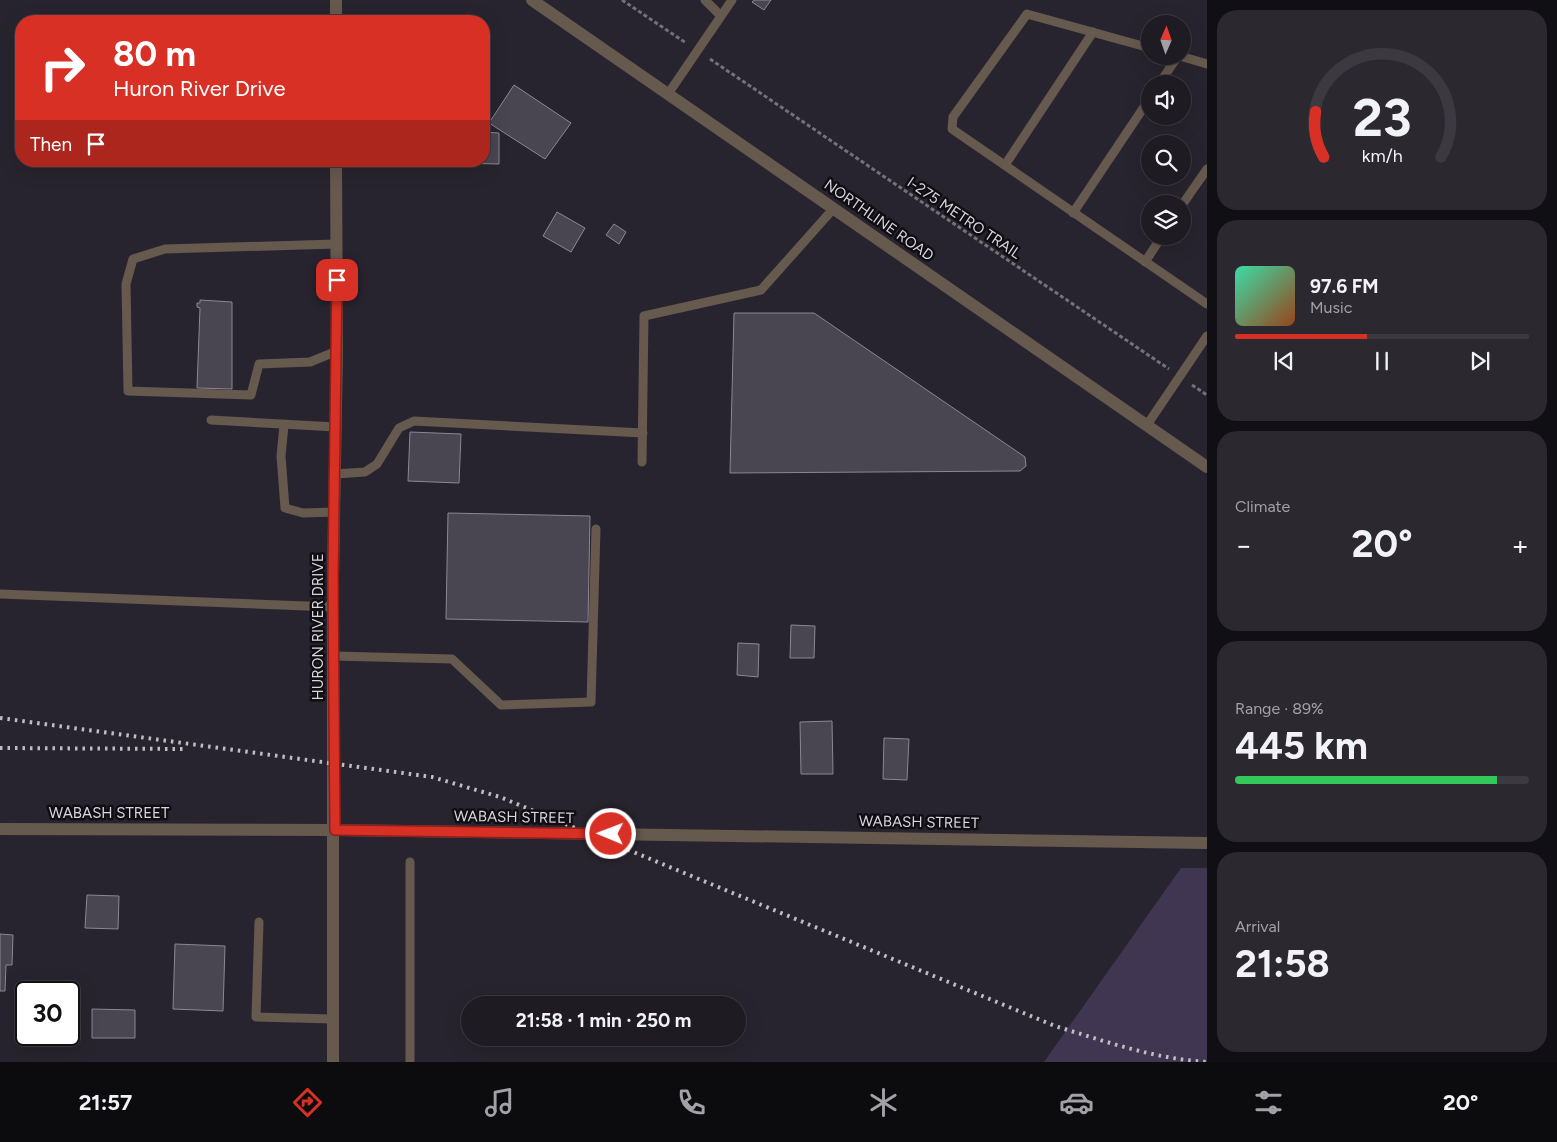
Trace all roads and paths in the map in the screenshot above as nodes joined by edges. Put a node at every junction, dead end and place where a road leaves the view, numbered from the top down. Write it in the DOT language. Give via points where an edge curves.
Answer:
graph roads {
  1 [pos="336,0"];
  2 [pos="532,0"];
  3 [pos="622,0"];
  4 [pos="705,0"];
  5 [pos="732,0"];
  6 [pos="336,15"];
  7 [pos="721,16"];
  8 [pos="1092,32"];
  9 [pos="685,43"];
  10 [pos="1141,46"];
  11 [pos="709,59"];
  12 [pos="1191,59"];
  13 [pos="1207,64"];
  14 [pos="668,94"];
  15 [pos="1141,112"];
  16 [pos="1005,165"];
  17 [pos="336,167"];
  18 [pos="1207,169"];
  19 [pos="1189,195"];
  20 [pos="834,208"];
  21 [pos="1074,213"];
  22 [pos="336,244"];
  23 [pos="1156,245"];
  24 [pos="1145,262"];
  25 [pos="1207,304"];
  26 [pos="1207,336"];
  27 [pos="338,351"];
  28 [pos="1180,377"];
  29 [pos="1207,395"];
  30 [pos="211,420"];
  31 [pos="284,424"];
  32 [pos="1147,425"];
  33 [pos="336,427"];
  34 [pos="643,433"];
  35 [pos="642,462"];
  36 [pos="1207,467"];
  37 [pos="335,474"];
  38 [pos="335,512"];
  39 [pos="596,529"];
  40 [pos="0,594"];
  41 [pos="334,606"];
  42 [pos="334,656"];
  43 [pos="0,829"];
  44 [pos="335,830"];
  45 [pos="1207,843"];
  46 [pos="410,862"];
  47 [pos="258,922"];
  48 [pos="334,1019"];
  49 [pos="333,1062"];
  50 [pos="410,1062"];
  1 -- 6 [label="street"];
  2 -- 14 [label="street, NORTHLINE ROAD"];
  3 -- 9 [label="path"];
  4 -- 7 [label="lane"];
  5 -- 7 [label="lane"];
  7 -- 14 [label="lane"];
  8 -- 10 [label="lane"];
  8 -- 16 [label="lane"];
  8 -- 16 [label="lane" via="1027,14 953,117 952,130"];
  11 -- 28 [label="path, I-275 METRO TRAIL"];
  12 -- 13 [label="lane"];
  14 -- 20 [label="street, NORTHLINE ROAD"];
  15 -- 21 [label="lane"];
  16 -- 21 [label="lane"];
  17 -- 22 [label="street, HURON RIVER DRIVE"];
  18 -- 19 [label="lane"];
  20 -- 32 [label="street, NORTHLINE ROAD"];
  20 -- 34 [label="lane" via="761,290 644,316"];
  21 -- 24 [label="lane"];
  22 -- 27 [label="street, HURON RIVER DRIVE"];
  22 -- 27 [label="lane" via="165,249 133,259 126,284 128,391 251,394 259,364 310,362"];
  23 -- 24 [label="lane"];
  24 -- 25 [label="lane"];
  26 -- 28 [label="lane"];
  27 -- 33 [label="street, HURON RIVER DRIVE"];
  28 -- 29 [label="path, I-275 METRO TRAIL"];
  28 -- 32 [label="lane"];
  30 -- 31 [label="lane"];
  31 -- 33 [label="lane"];
  31 -- 38 [label="lane" via="281,456 285,508 303,513"];
  32 -- 36 [label="street, NORTHLINE ROAD"];
  33 -- 37 [label="street, HURON RIVER DRIVE"];
  34 -- 35 [label="lane"];
  34 -- 37 [label="lane" via="414,421 399,428 377,464 365,472"];
  37 -- 38 [label="street, HURON RIVER DRIVE"];
  38 -- 41 [label="street, HURON RIVER DRIVE"];
  39 -- 42 [label="lane" via="590,702 501,704 452,659"];
  40 -- 41 [label="lane"];
  41 -- 42 [label="street, HURON RIVER DRIVE"];
  42 -- 44 [label="street, HURON RIVER DRIVE"];
  43 -- 44 [label="street, WABASH STREET"];
  44 -- 45 [label="street, WABASH STREET"];
  44 -- 48 [label="street, HURON RIVER DRIVE"];
  46 -- 50 [label="lane"];
  47 -- 48 [label="lane" via="256,1017"];
  48 -- 49 [label="street, HURON RIVER DRIVE"];
}
